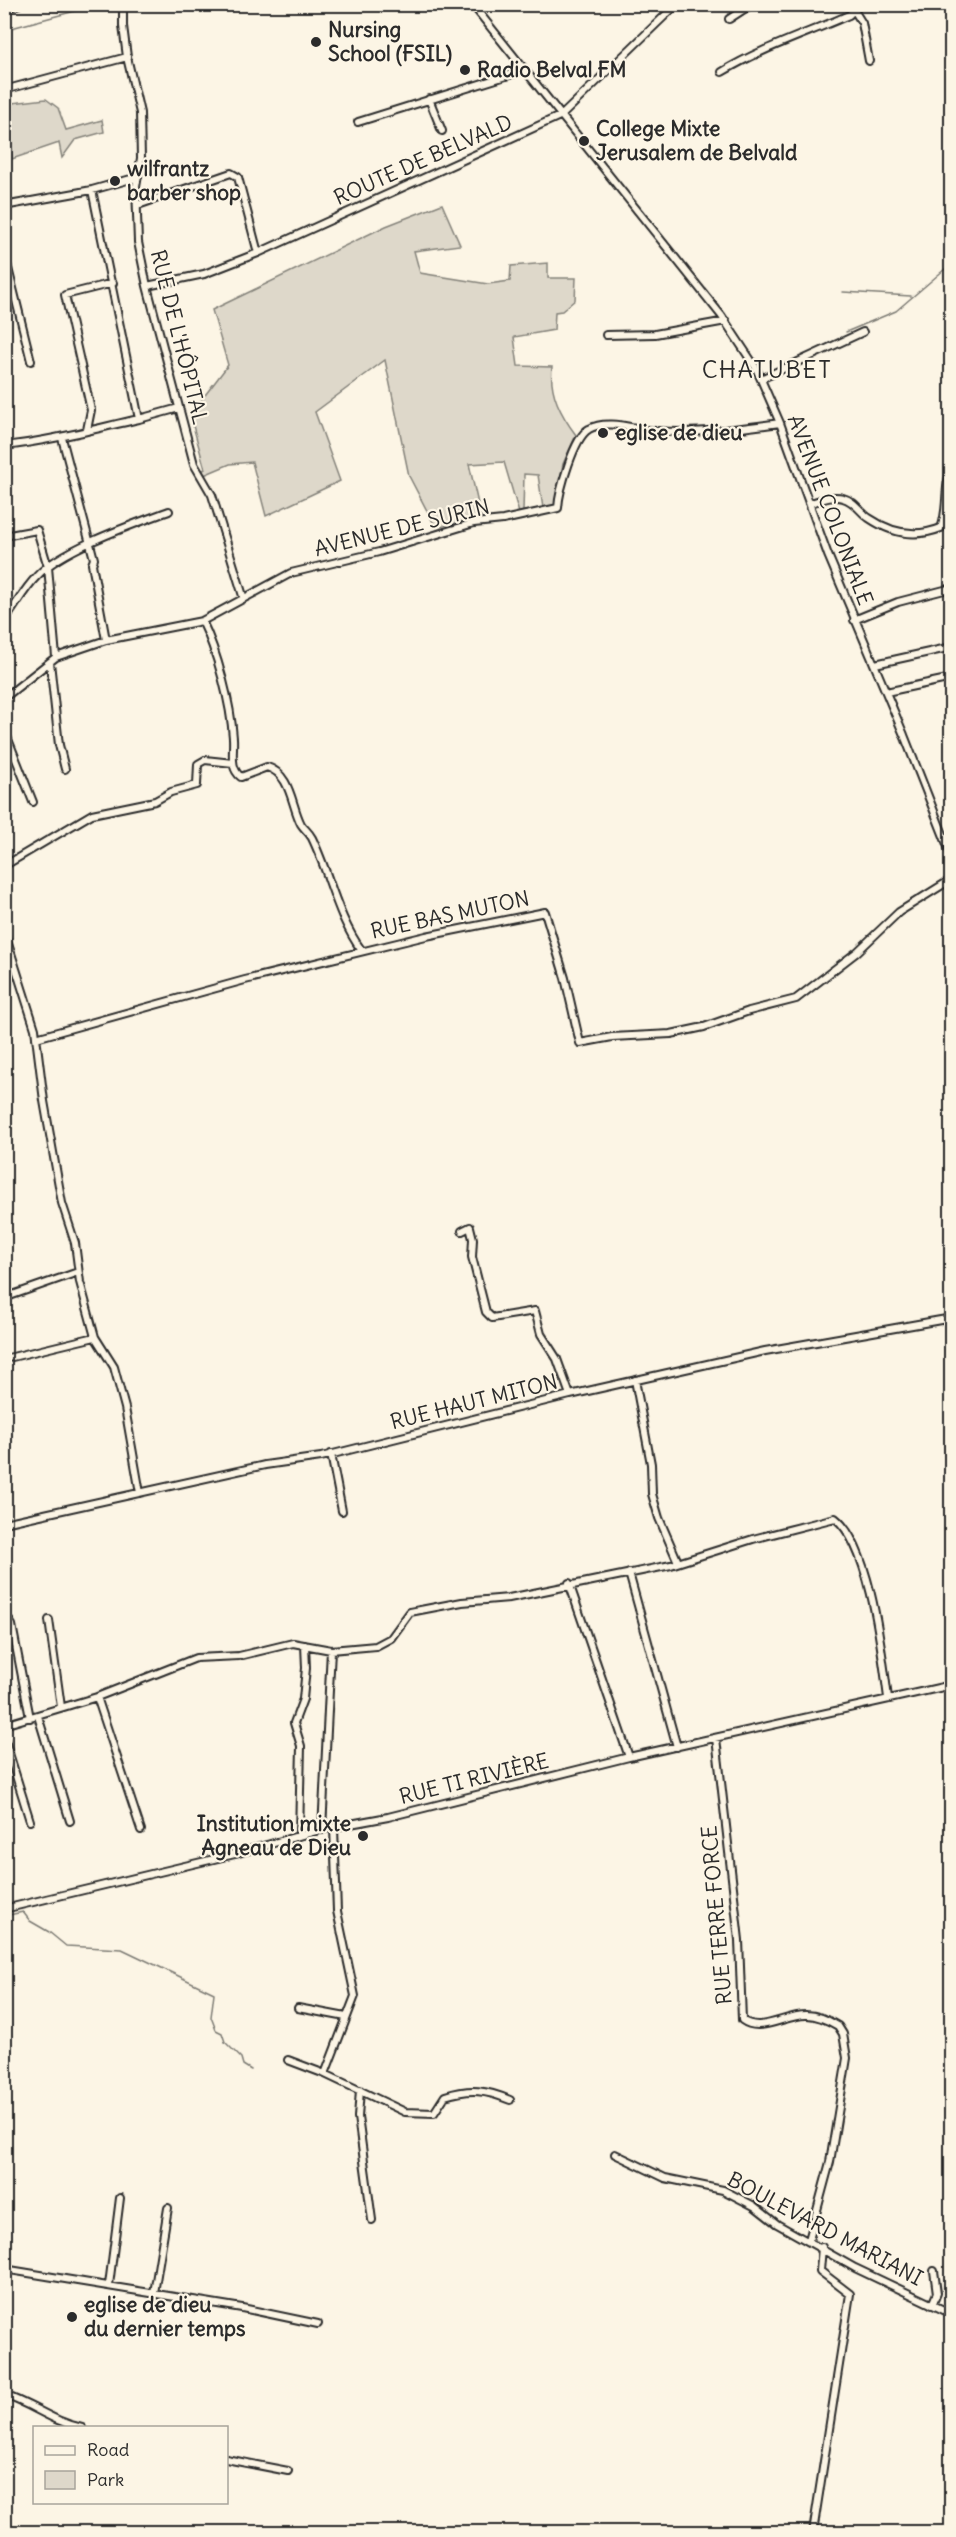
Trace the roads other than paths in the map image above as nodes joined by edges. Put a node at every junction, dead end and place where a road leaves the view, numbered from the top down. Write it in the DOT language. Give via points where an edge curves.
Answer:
graph roads {
  1 [pos="19,4"];
  2 [pos="123,4"];
  3 [pos="472,4"];
  4 [pos="677,4"];
  5 [pos="752,4"];
  6 [pos="854,7"];
  7 [pos="4,9"];
  8 [pos="729,19"];
  9 [pos="127,57"];
  10 [pos="869,61"];
  11 [pos="525,70"];
  12 [pos="722,72"];
  13 [pos="4,90"];
  14 [pos="429,99"];
  15 [pos="562,115"];
  16 [pos="358,122"];
  17 [pos="442,131"];
  18 [pos="138,177"];
  19 [pos="92,190"];
  20 [pos="4,206"];
  21 [pos="138,206"];
  22 [pos="4,252"];
  23 [pos="258,253"];
  24 [pos="113,283"];
  25 [pos="147,286"];
  26 [pos="8,290"];
  27 [pos="726,321"];
  28 [pos="863,332"];
  29 [pos="606,335"];
  30 [pos="31,361"];
  31 [pos="760,379"];
  32 [pos="179,408"];
  33 [pos="139,419"];
  34 [pos="780,423"];
  35 [pos="87,430"];
  36 [pos="62,438"];
  37 [pos="4,446"];
  38 [pos="951,468"];
  39 [pos="811,503"];
  40 [pos="169,511"];
  41 [pos="4,536"];
  42 [pos="91,542"];
  43 [pos="48,567"];
  44 [pos="951,588"];
  45 [pos="243,596"];
  46 [pos="854,620"];
  47 [pos="4,621"];
  48 [pos="202,621"];
  49 [pos="106,640"];
  50 [pos="951,647"];
  51 [pos="53,659"];
  52 [pos="875,664"];
  53 [pos="951,678"];
  54 [pos="886,692"];
  55 [pos="4,698"];
  56 [pos="4,729"];
  57 [pos="232,763"];
  58 [pos="65,768"];
  59 [pos="33,802"];
  60 [pos="951,857"];
  61 [pos="4,866"];
  62 [pos="951,879"];
  63 [pos="4,931"];
  64 [pos="362,951"];
  65 [pos="36,1038"];
  66 [pos="462,1231"];
  67 [pos="78,1272"];
  68 [pos="4,1298"];
  69 [pos="951,1318"];
  70 [pos="95,1337"];
  71 [pos="4,1359"];
  72 [pos="635,1380"];
  73 [pos="570,1395"];
  74 [pos="331,1454"];
  75 [pos="140,1493"];
  76 [pos="342,1511"];
  77 [pos="4,1523"];
  78 [pos="678,1562"];
  79 [pos="629,1574"];
  80 [pos="569,1584"];
  81 [pos="4,1612"];
  82 [pos="49,1620"];
  83 [pos="305,1645"];
  84 [pos="332,1650"];
  85 [pos="951,1685"];
  86 [pos="97,1697"];
  87 [pos="888,1698"];
  88 [pos="61,1707"];
  89 [pos="34,1717"];
  90 [pos="4,1725"];
  91 [pos="4,1737"];
  92 [pos="716,1738"];
  93 [pos="677,1747"];
  94 [pos="629,1757"];
  95 [pos="30,1821"];
  96 [pos="70,1821"];
  97 [pos="334,1828"];
  98 [pos="141,1830"];
  99 [pos="322,1830"];
  100 [pos="299,1836"];
  101 [pos="4,1909"];
  102 [pos="298,2008"];
  103 [pos="346,2017"];
  104 [pos="288,2060"];
  105 [pos="325,2074"];
  106 [pos="360,2090"];
  107 [pos="510,2100"];
  108 [pos="615,2154"];
  109 [pos="120,2198"];
  110 [pos="168,2208"];
  111 [pos="372,2220"];
  112 [pos="809,2240"];
  113 [pos="822,2247"];
  114 [pos="4,2269"];
  115 [pos="934,2271"];
  116 [pos="109,2285"];
  117 [pos="154,2293"];
  118 [pos="932,2305"];
  119 [pos="951,2314"];
  120 [pos="318,2324"];
  121 [pos="4,2395"];
  122 [pos="78,2426"];
  123 [pos="228,2458"];
  124 [pos="288,2471"];
  125 [pos="813,2532"];
  1 -- 7 [label="street"];
  2 -- 9 [label="street, RUE DE L'HÔPITAL"];
  3 -- 11 [label="street, AVENUE COLONIALE"];
  4 -- 15 [label="street, ROUTE DE BELVALD"];
  5 -- 8 [label="street"];
  6 -- 10 [label="street" via="862,23"];
  6 -- 12 [label="street" via="849,15 746,57"];
  9 -- 13 [label="street"];
  9 -- 18 [label="street, RUE DE L'HÔPITAL" via="140,113"];
  11 -- 14 [label="street"];
  11 -- 15 [label="street, AVENUE COLONIALE"];
  14 -- 16 [label="street"];
  14 -- 17 [label="street"];
  15 -- 23 [label="street, ROUTE DE BELVALD"];
  15 -- 27 [label="street, AVENUE COLONIALE"];
  18 -- 19 [label="street"];
  18 -- 21 [label="street, RUE DE L'HÔPITAL"];
  19 -- 20 [label="street"];
  19 -- 24 [label="street"];
  21 -- 23 [label="street" via="231,173 238,177"];
  21 -- 25 [label="street, RUE DE L'HÔPITAL" via="138,242"];
  22 -- 26 [label="street"];
  23 -- 25 [label="street, ROUTE DE BELVALD" via="204,274"];
  24 -- 33 [label="street"];
  24 -- 35 [label="street" via="65,295 91,410"];
  25 -- 32 [label="street, RUE DE L'HÔPITAL"];
  26 -- 30 [label="street"];
  27 -- 29 [label="street" via="655,334"];
  27 -- 31 [label="street, AVENUE COLONIALE"];
  28 -- 31 [label="street"];
  31 -- 34 [label="street, AVENUE COLONIALE"];
  32 -- 33 [label="street"];
  32 -- 45 [label="street, RUE DE L'HÔPITAL" via="194,464 212,495"];
  33 -- 35 [label="street"];
  34 -- 39 [label="street, AVENUE COLONIALE"];
  34 -- 45 [label="street, AVENUE DE SURIN" via="714,433 591,427 573,450 558,508 474,523 379,552 318,565"];
  35 -- 36 [label="street"];
  36 -- 37 [label="street"];
  36 -- 42 [label="street"];
  38 -- 39 [label="street" via="946,517 940,528 927,534 906,534 886,527 844,498"];
  39 -- 46 [label="street, AVENUE COLONIALE"];
  40 -- 42 [label="street"];
  41 -- 43 [label="street" via="37,530"];
  42 -- 43 [label="street"];
  42 -- 49 [label="street"];
  43 -- 47 [label="street" via="37,575"];
  43 -- 51 [label="street"];
  44 -- 46 [label="street" via="897,602"];
  45 -- 48 [label="street, AVENUE DE SURIN"];
  46 -- 52 [label="street, AVENUE COLONIALE"];
  48 -- 49 [label="street, AVENUE DE SURIN"];
  48 -- 57 [label="street" via="231,722"];
  49 -- 51 [label="street, AVENUE DE SURIN"];
  50 -- 52 [label="street"];
  51 -- 55 [label="street, AVENUE DE SURIN"];
  51 -- 58 [label="street" via="59,745"];
  52 -- 54 [label="street, AVENUE COLONIALE"];
  53 -- 54 [label="street"];
  54 -- 60 [label="street, AVENUE COLONIALE"];
  56 -- 59 [label="street"];
  57 -- 61 [label="street" via="205,760 198,764 197,785 155,801 92,814"];
  57 -- 64 [label="street" via="241,777 267,767 281,776 302,826 313,838 349,933"];
  62 -- 64 [label="street, RUE BAS MUTON" via="899,912 857,952 796,999 671,1034 580,1043 545,912"];
  63 -- 65 [label="street"];
  64 -- 65 [label="street, RUE BAS MUTON" via="192,993"];
  65 -- 67 [label="street" via="62,1203 75,1243"];
  66 -- 73 [label="street" via="470,1227 472,1257 486,1312 492,1318 535,1311 541,1334 557,1359"];
  67 -- 68 [label="street"];
  67 -- 70 [label="street"];
  69 -- 72 [label="street, RUE HAUT MITON" via="765,1351"];
  70 -- 71 [label="street"];
  70 -- 75 [label="street" via="114,1367"];
  72 -- 73 [label="street, RUE HAUT MITON"];
  72 -- 78 [label="street" via="652,1494"];
  73 -- 74 [label="street, RUE HAUT MITON"];
  74 -- 75 [label="street, RUE HAUT MITON"];
  74 -- 76 [label="street"];
  75 -- 77 [label="street, RUE HAUT MITON"];
  78 -- 79 [label="street"];
  78 -- 87 [label="street" via="753,1539 838,1520 858,1552 864,1572"];
  79 -- 80 [label="street"];
  79 -- 93 [label="street"];
  80 -- 84 [label="street" via="509,1598 410,1612 396,1633 381,1644"];
  80 -- 94 [label="street"];
  81 -- 89 [label="street" via="12,1625"];
  82 -- 88 [label="street"];
  83 -- 84 [label="street"];
  83 -- 86 [label="street" via="293,1643 238,1656 196,1658"];
  83 -- 100 [label="street" via="303,1699 294,1723 301,1746"];
  84 -- 99 [label="street"];
  85 -- 87 [label="street, RUE TI RIVIÈRE"];
  86 -- 88 [label="street"];
  86 -- 98 [label="street"];
  87 -- 92 [label="street, RUE TI RIVIÈRE"];
  88 -- 89 [label="street"];
  89 -- 90 [label="street"];
  89 -- 96 [label="street"];
  91 -- 95 [label="street"];
  92 -- 93 [label="street, RUE TI RIVIÈRE"];
  92 -- 112 [label="street, RUE TERRE FORCE" via="739,1940 742,2020 758,2025 798,2016 821,2018 838,2026 846,2045 830,2162"];
  93 -- 94 [label="street, RUE TI RIVIÈRE"];
  94 -- 97 [label="street, RUE TI RIVIÈRE"];
  97 -- 99 [label="street, RUE TI RIVIÈRE"];
  97 -- 103 [label="street" via="337,1911 355,1990"];
  99 -- 100 [label="street, RUE TI RIVIÈRE"];
  100 -- 101 [label="street, RUE TI RIVIÈRE"];
  102 -- 103 [label="street"];
  103 -- 105 [label="street"];
  104 -- 105 [label="street"];
  105 -- 106 [label="street"];
  106 -- 107 [label="street" via="405,2112 434,2113 445,2096 454,2093 486,2090"];
  106 -- 111 [label="street" via="358,2117"];
  108 -- 112 [label="street, BOULEVARD MARIANI" via="666,2178 723,2190"];
  109 -- 116 [label="street"];
  110 -- 117 [label="street"];
  112 -- 113 [label="street, BOULEVARD MARIANI"];
  113 -- 118 [label="street, BOULEVARD MARIANI" via="855,2268"];
  113 -- 125 [label="street" via="820,2271 850,2294"];
  114 -- 116 [label="street"];
  115 -- 118 [label="street" via="937,2293"];
  116 -- 117 [label="street"];
  117 -- 120 [label="street"];
  118 -- 119 [label="street, BOULEVARD MARIANI"];
  121 -- 122 [label="street" via="58,2421"];
  123 -- 124 [label="street"];
}
